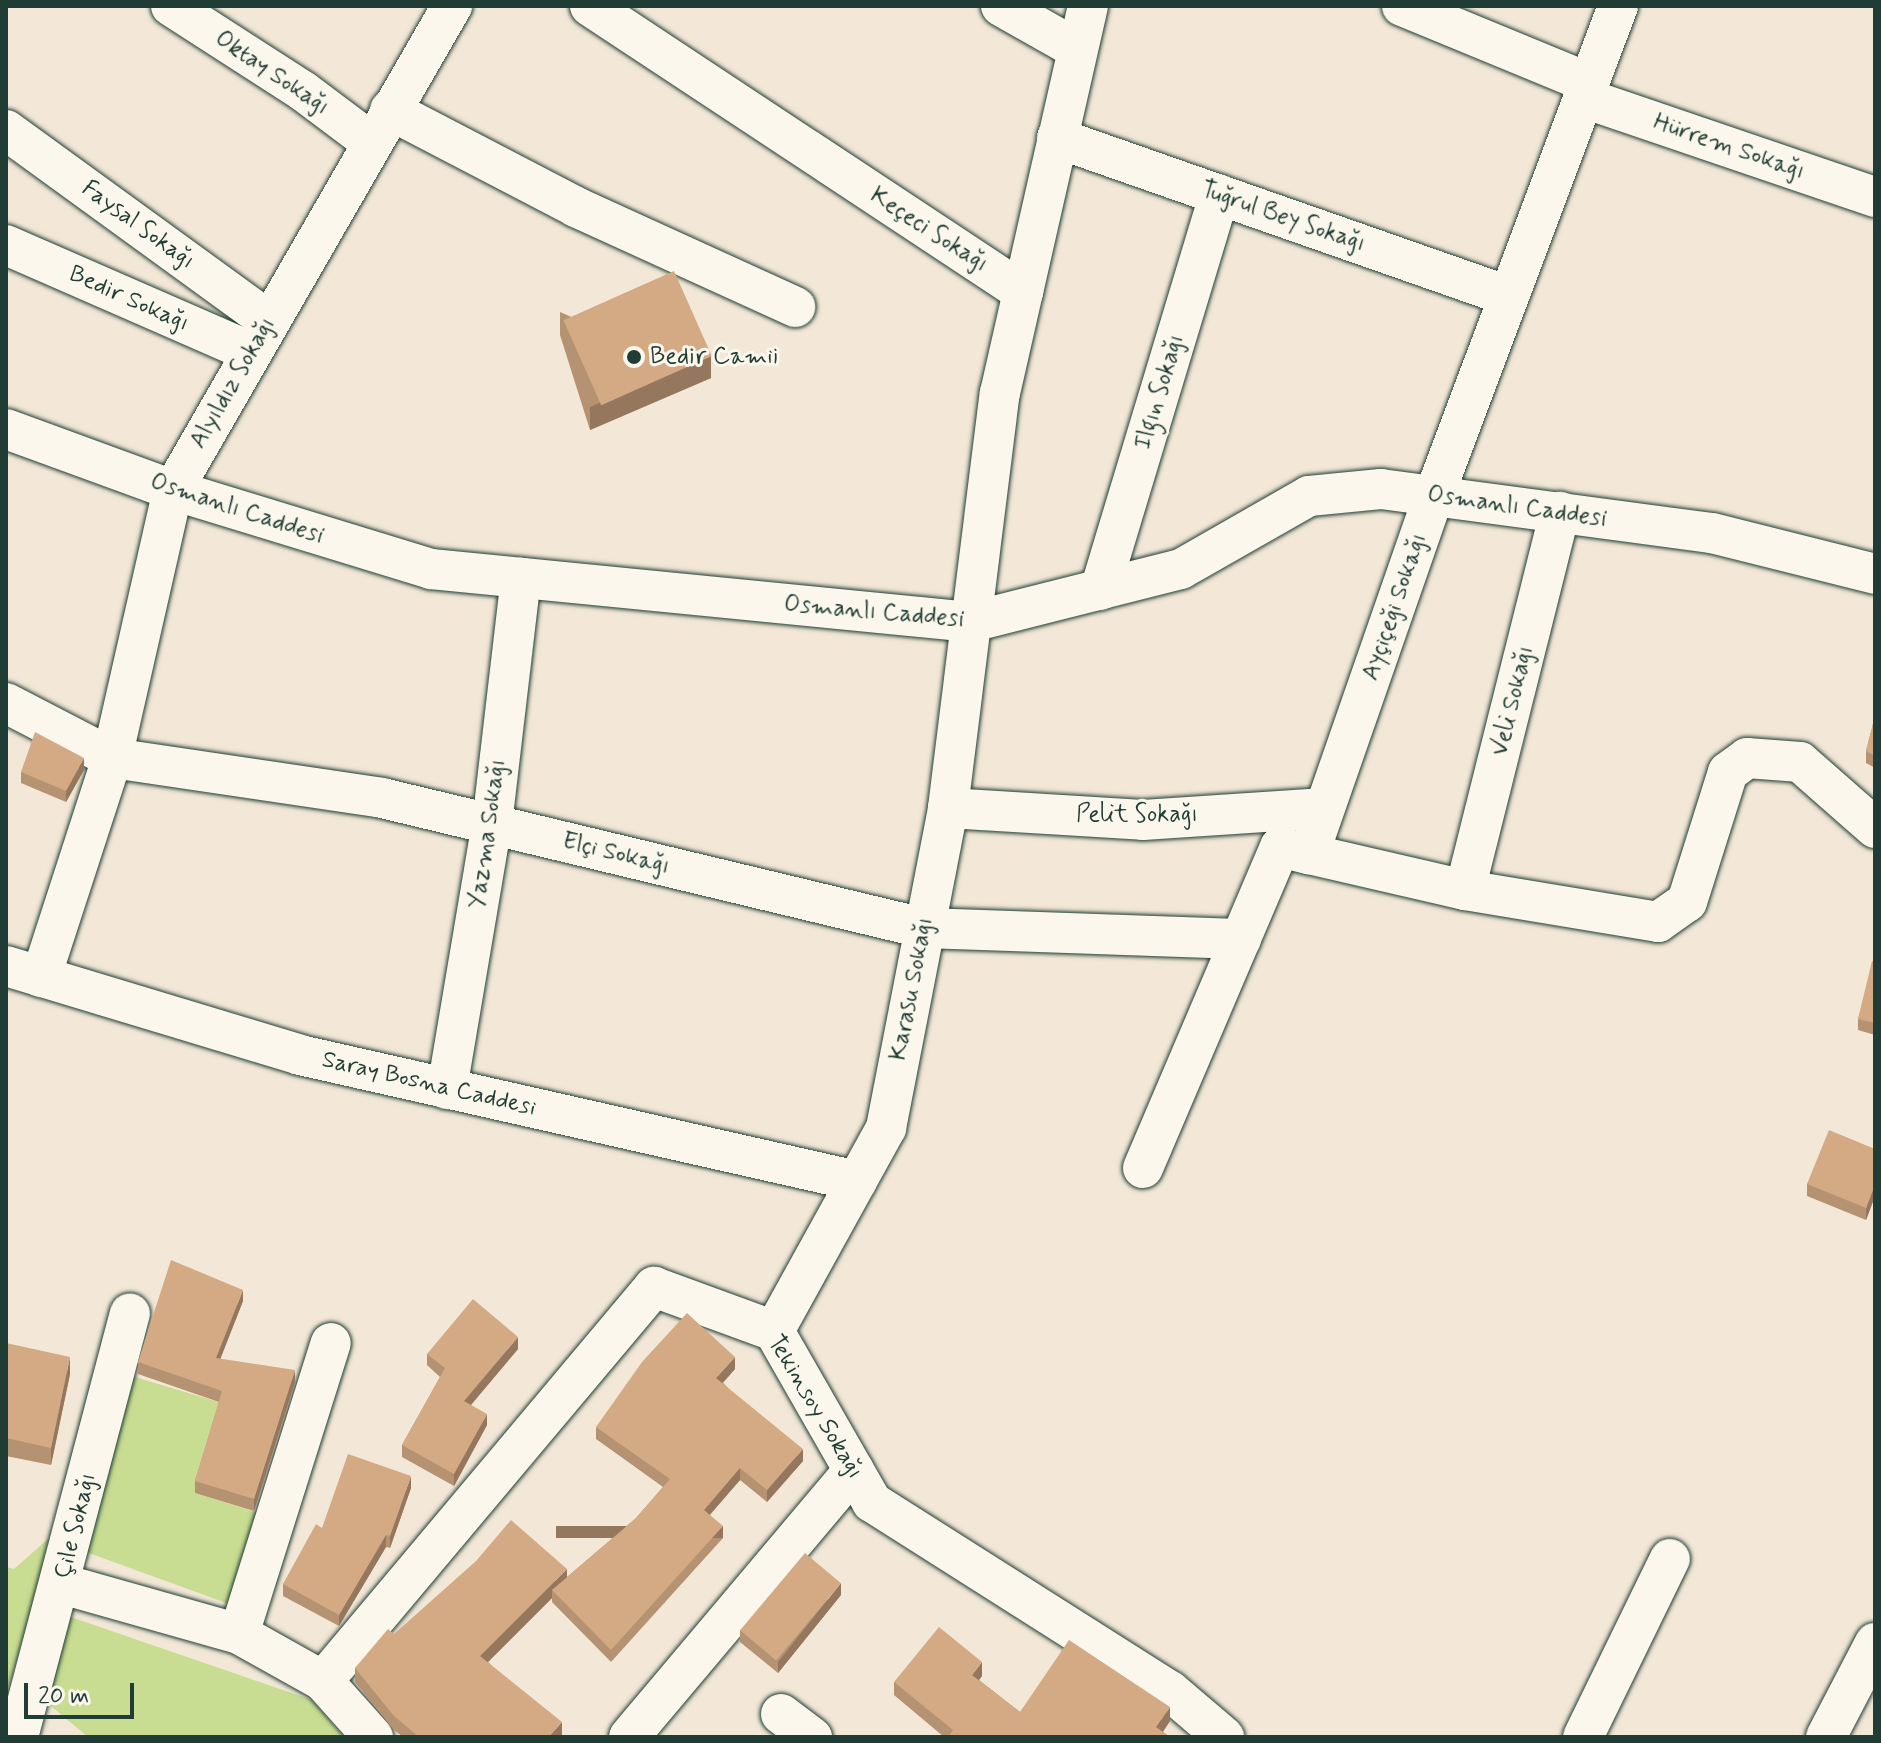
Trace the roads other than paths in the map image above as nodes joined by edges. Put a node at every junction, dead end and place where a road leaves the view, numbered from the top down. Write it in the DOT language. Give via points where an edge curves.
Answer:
graph roads {
  1 [pos="171,6"];
  2 [pos="452,6"];
  3 [pos="590,6"];
  4 [pos="1001,6"];
  5 [pos="1088,6"];
  6 [pos="1402,6"];
  7 [pos="1618,6"];
  8 [pos="1077,49"];
  9 [pos="1586,90"];
  10 [pos="380,126"];
  11 [pos="6,130"];
  12 [pos="1057,138"];
  13 [pos="1219,195"];
  14 [pos="1875,197"];
  15 [pos="6,245"];
  16 [pos="1023,292"];
  17 [pos="1509,296"];
  18 [pos="795,307"];
  19 [pos="260,336"];
  20 [pos="6,429"];
  21 [pos="173,490"];
  22 [pos="1434,496"];
  23 [pos="1560,512"];
  24 [pos="1875,574"];
  25 [pos="521,578"];
  26 [pos="1100,590"];
  27 [pos="971,622"];
  28 [pos="6,703"];
  29 [pos="112,758"];
  30 [pos="948,808"];
  31 [pos="1325,808"];
  32 [pos="492,824"];
  33 [pos="1875,828"];
  34 [pos="1309,854"];
  35 [pos="1465,890"];
  36 [pos="923,928"];
  37 [pos="1241,939"];
  38 [pos="23,971"];
  39 [pos="447,1089"];
  40 [pos="1143,1168"];
  41 [pos="857,1181"];
  42 [pos="130,1314"];
  43 [pos="774,1331"];
  44 [pos="331,1343"];
  45 [pos="854,1470"];
  46 [pos="1670,1559"];
  47 [pos="62,1584"];
  48 [pos="239,1634"];
  49 [pos="1875,1643"];
  50 [pos="323,1681"];
  51 [pos="18,1737"];
  52 [pos="373,1737"];
  53 [pos="629,1737"];
  54 [pos="1224,1737"];
  55 [pos="1583,1737"];
  56 [pos="1826,1737"];
  1 -- 10 [label="street, Oktay Sokağı" via="303,91"];
  2 -- 10 [label="street, Alyıldız Sokağı"];
  3 -- 16 [label="street, Keçeci Sokağı"];
  4 -- 8 [label="street"];
  5 -- 8 [label="street, Keçeci Sokağı"];
  6 -- 9 [label="street, Hürrem Sokağı"];
  7 -- 9 [label="street, Ayçiçeği Sokağı"];
  8 -- 12 [label="street, Keçeci Sokağı"];
  9 -- 14 [label="street, Hürrem Sokağı"];
  9 -- 17 [label="street, Ayçiçeği Sokağı"];
  10 -- 18 [label="street, Oktay Sokağı" via="576,207"];
  10 -- 19 [label="street, Alyıldız Sokağı"];
  11 -- 19 [label="street, Faysal Sokağı"];
  12 -- 13 [label="street, Tuğrul Bey Sokağı"];
  12 -- 16 [label="street, Keçeci Sokağı"];
  13 -- 17 [label="street, Tuğrul Bey Sokağı"];
  13 -- 26 [label="street, Ilgın Sokağı"];
  15 -- 19 [label="street, Bedir Sokağı"];
  16 -- 27 [label="street, Karasu Sokağı" via="1000,393"];
  17 -- 22 [label="street, Ayçiçeği Sokağı"];
  19 -- 21 [label="street, Alyıldız Sokağı"];
  20 -- 21 [label="street, Osmanlı Caddesi"];
  21 -- 25 [label="street, Osmanlı Caddesi" via="431,569"];
  21 -- 29 [label="street, Alyıldız Sokağı"];
  22 -- 23 [label="street, Osmanlı Caddesi"];
  22 -- 26 [label="street, Osmanlı Caddesi" via="1381,489 1309,496 1181,569"];
  22 -- 31 [label="street, Ayçiçeği Sokağı"];
  23 -- 24 [label="street, Osmanlı Caddesi" via="1712,533"];
  23 -- 35 [label="street, Veli Sokağı"];
  25 -- 27 [label="street, Osmanlı Caddesi"];
  25 -- 32 [label="street, Yazma Sokağı"];
  26 -- 27 [label="street, Osmanlı Caddesi"];
  27 -- 30 [label="street, Karasu Sokağı"];
  28 -- 29 [label="street, Elçi Sokağı"];
  29 -- 32 [label="street, Elçi Sokağı" via="382,798"];
  29 -- 38 [label="street, Alyıldız Sokağı"];
  30 -- 31 [label="street, Pelit Sokağı" via="1143,820"];
  30 -- 36 [label="street, Karasu Sokağı"];
  31 -- 34 [label="street, Ayçiçeği Sokağı"];
  32 -- 36 [label="street, Elçi Sokağı"];
  32 -- 39 [label="street, Yazma Sokağı"];
  33 -- 35 [label="street" via="1800,762 1747,758 1728,772 1687,902 1658,922"];
  34 -- 35 [label="street"];
  34 -- 37 [label="street" via="1280,847"];
  36 -- 37 [label="street, Elçi Sokağı"];
  36 -- 41 [label="street, Karasu Sokağı" via="886,1128"];
  37 -- 40 [label="street"];
  38 -- 39 [label="street, Saray Bosna Caddesi" via="300,1055"];
  39 -- 41 [label="street, Saray Bosna Caddesi"];
  41 -- 43 [label="street, Karasu Sokağı"];
  42 -- 47 [label="street, Çile Sokağı"];
  43 -- 45 [label="street, Tekinsoy Sokağı"];
  43 -- 50 [label="street, Tekinsoy Sokağı" via="654,1287"];
  44 -- 48 [label="street"];
  45 -- 53 [label="street"];
  45 -- 54 [label="street, Tekinsoy Sokağı" via="872,1502 1170,1691"];
  46 -- 55 [label="street"];
  47 -- 48 [label="street"];
  47 -- 51 [label="street, Çile Sokağı"];
  48 -- 50 [label="street"];
  49 -- 56 [label="street"];
  50 -- 52 [label="street"];
}
